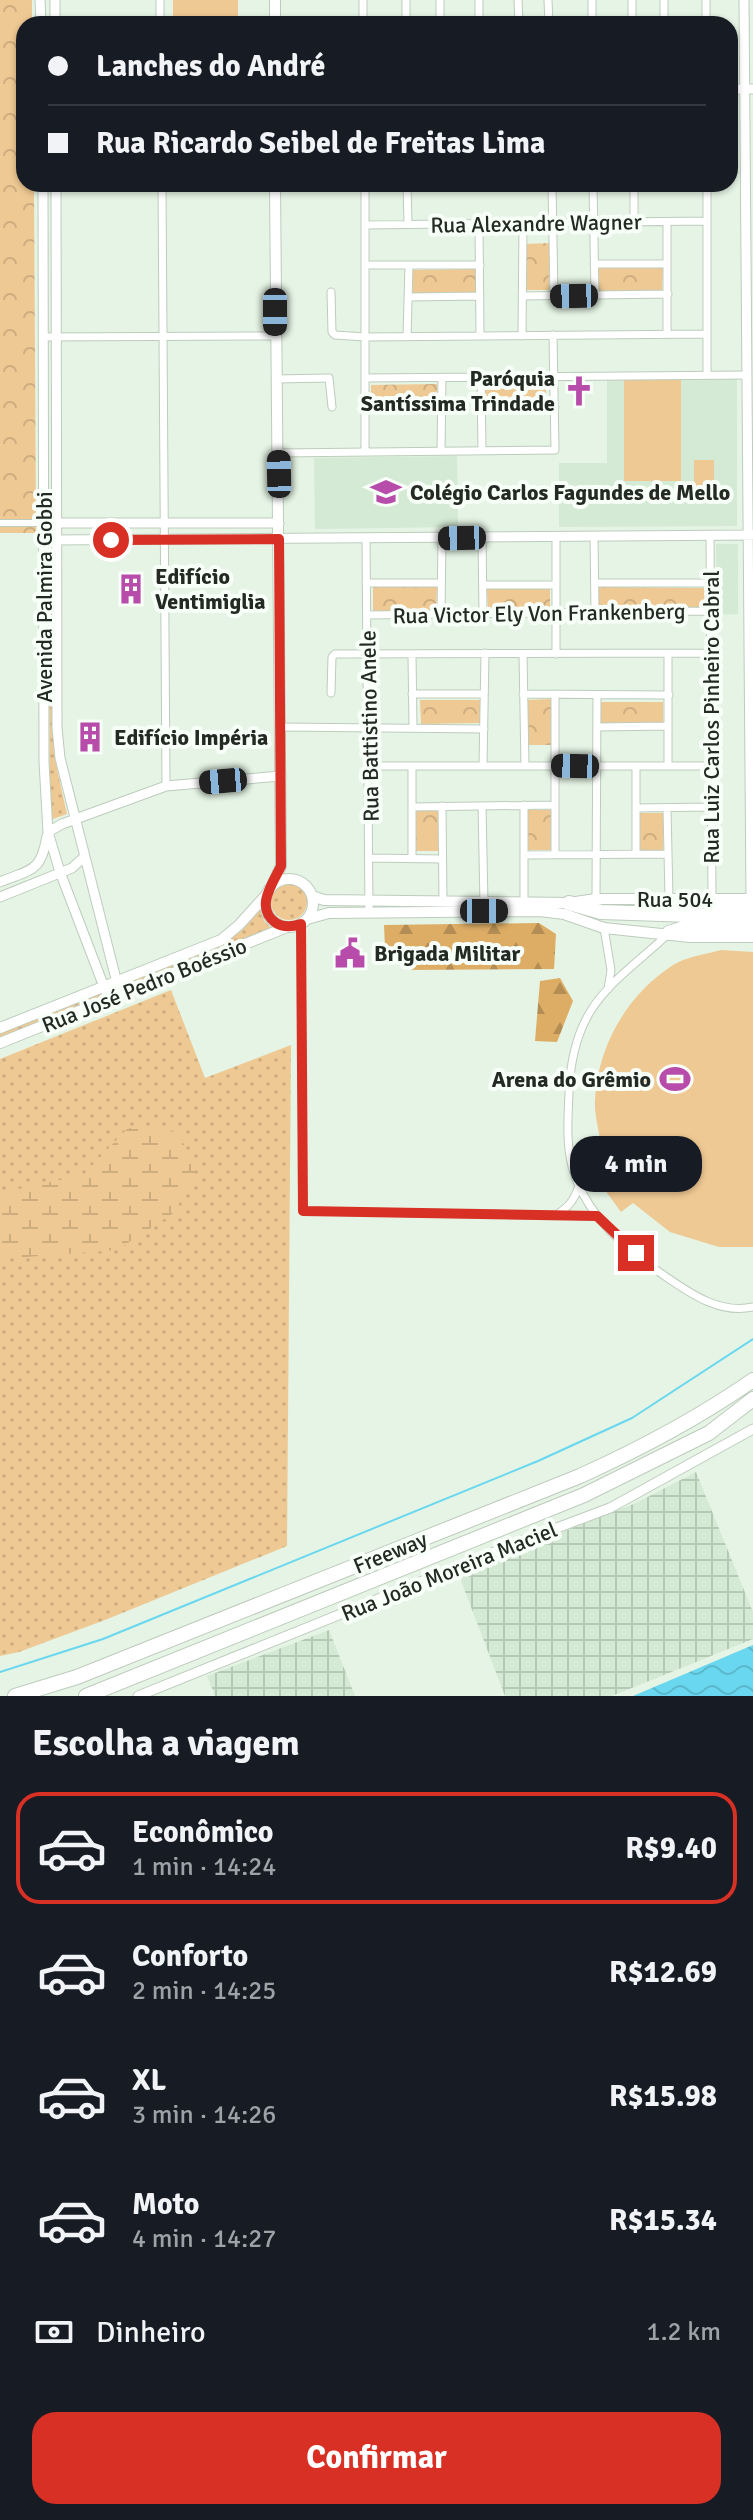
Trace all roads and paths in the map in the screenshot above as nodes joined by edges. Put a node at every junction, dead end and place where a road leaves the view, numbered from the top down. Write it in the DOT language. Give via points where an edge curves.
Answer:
graph roads {
  1 [pos="744,0"];
  2 [pos="749,24"];
  3 [pos="749,89"];
  4 [pos="43,192"];
  5 [pos="56,192"];
  6 [pos="162,192"];
  7 [pos="275,192"];
  8 [pos="365,192"];
  9 [pos="407,192"];
  10 [pos="552,192"];
  11 [pos="593,192"];
  12 [pos="634,192"];
  13 [pos="707,192"];
  14 [pos="707,221"];
  15 [pos="594,222"];
  16 [pos="634,222"];
  17 [pos="667,222"];
  18 [pos="523,223"];
  19 [pos="553,223"];
  20 [pos="408,224"];
  21 [pos="479,224"];
  22 [pos="365,225"];
  23 [pos="594,264"];
  24 [pos="667,264"];
  25 [pos="365,265"];
  26 [pos="409,265"];
  27 [pos="480,265"];
  28 [pos="331,292"];
  29 [pos="668,294"];
  30 [pos="595,295"];
  31 [pos="480,296"];
  32 [pos="522,296"];
  33 [pos="554,296"];
  34 [pos="409,297"];
  35 [pos="667,334"];
  36 [pos="707,334"];
  37 [pos="553,335"];
  38 [pos="275,336"];
  39 [pos="480,336"];
  40 [pos="522,336"];
  41 [pos="43,337"];
  42 [pos="57,337"];
  43 [pos="163,337"];
  44 [pos="365,337"];
  45 [pos="407,337"];
  46 [pos="750,355"];
  47 [pos="707,375"];
  48 [pos="747,375"];
  49 [pos="481,377"];
  50 [pos="554,377"];
  51 [pos="365,378"];
  52 [pos="442,378"];
  53 [pos="276,379"];
  54 [pos="750,404"];
  55 [pos="332,407"];
  56 [pos="365,407"];
  57 [pos="555,407"];
  58 [pos="442,408"];
  59 [pos="482,409"];
  60 [pos="441,451"];
  61 [pos="482,451"];
  62 [pos="365,452"];
  63 [pos="278,453"];
  64 [pos="751,518"];
  65 [pos="0,523"];
  66 [pos="44,523"];
  67 [pos="56,523"];
  68 [pos="163,523"];
  69 [pos="279,523"];
  70 [pos="710,535"];
  71 [pos="751,535"];
  72 [pos="594,536"];
  73 [pos="482,537"];
  74 [pos="556,537"];
  75 [pos="442,538"];
  76 [pos="279,539"];
  77 [pos="366,539"];
  78 [pos="44,540"];
  79 [pos="56,540"];
  80 [pos="163,540"];
  81 [pos="366,583"];
  82 [pos="441,583"];
  83 [pos="595,583"];
  84 [pos="710,583"];
  85 [pos="483,585"];
  86 [pos="556,585"];
  87 [pos="710,611"];
  88 [pos="595,612"];
  89 [pos="483,613"];
  90 [pos="556,613"];
  91 [pos="441,614"];
  92 [pos="367,615"];
  93 [pos="485,653"];
  94 [pos="668,653"];
  95 [pos="710,653"];
  96 [pos="368,654"];
  97 [pos="412,654"];
  98 [pos="523,654"];
  99 [pos="556,654"];
  100 [pos="751,679"];
  101 [pos="331,693"];
  102 [pos="412,694"];
  103 [pos="484,694"];
  104 [pos="523,694"];
  105 [pos="555,694"];
  106 [pos="597,695"];
  107 [pos="669,695"];
  108 [pos="751,707"];
  109 [pos="751,725"];
  110 [pos="668,726"];
  111 [pos="281,727"];
  112 [pos="367,727"];
  113 [pos="598,727"];
  114 [pos="413,728"];
  115 [pos="484,729"];
  116 [pos="369,766"];
  117 [pos="412,766"];
  118 [pos="483,766"];
  119 [pos="525,766"];
  120 [pos="554,766"];
  121 [pos="596,766"];
  122 [pos="636,766"];
  123 [pos="668,766"];
  124 [pos="711,766"];
  125 [pos="751,775"];
  126 [pos="281,776"];
  127 [pos="166,786"];
  128 [pos="524,805"];
  129 [pos="554,805"];
  130 [pos="442,806"];
  131 [pos="482,806"];
  132 [pos="412,807"];
  133 [pos="711,807"];
  134 [pos="636,808"];
  135 [pos="667,808"];
  136 [pos="76,819"];
  137 [pos="48,832"];
  138 [pos="636,854"];
  139 [pos="668,854"];
  140 [pos="525,855"];
  141 [pos="555,855"];
  142 [pos="596,855"];
  143 [pos="84,857"];
  144 [pos="370,858"];
  145 [pos="412,859"];
  146 [pos="442,859"];
  147 [pos="281,866"];
  148 [pos="60,872"];
  149 [pos="290,879"];
  150 [pos="0,882"];
  151 [pos="269,891"];
  152 [pos="312,896"];
  153 [pos="0,897"];
  154 [pos="596,899"];
  155 [pos="669,899"];
  156 [pos="712,899"];
  157 [pos="370,901"];
  158 [pos="443,902"];
  159 [pos="752,902"];
  160 [pos="524,903"];
  161 [pos="569,903"];
  162 [pos="394,907"];
  163 [pos="484,907"];
  164 [pos="540,907"];
  165 [pos="369,913"];
  166 [pos="678,914"];
  167 [pos="753,917"];
  168 [pos="304,922"];
  169 [pos="691,922"];
  170 [pos="287,927"];
  171 [pos="604,928"];
  172 [pos="753,928"];
  173 [pos="669,933"];
  174 [pos="753,937"];
  175 [pos="116,982"];
  176 [pos="103,987"];
  177 [pos="608,989"];
  178 [pos="114,998"];
  179 [pos="0,1028"];
  180 [pos="0,1043"];
  181 [pos="579,1186"];
  182 [pos="554,1216"];
  183 [pos="597,1216"];
  184 [pos="753,1307"];
  185 [pos="753,1380"];
  186 [pos="753,1399"];
  187 [pos="753,1411"];
  188 [pos="753,1429"];
  189 [pos="709,1433"];
  190 [pos="15,1696"];
  191 [pos="86,1696"];
  192 [pos="138,1696"];
  1 -- 2 [label="street"];
  2 -- 3 [label="street"];
  3 -- 46 [label="street"];
  4 -- 41 [label="street, Avenida Palmira Gobbi"];
  5 -- 42 [label="street, Avenida Palmira Gobbi"];
  6 -- 43 [label="street"];
  7 -- 38 [label="main road"];
  8 -- 22 [label="street"];
  9 -- 20 [label="street"];
  10 -- 19 [label="street"];
  11 -- 15 [label="street"];
  12 -- 16 [label="street"];
  13 -- 14 [label="street"];
  14 -- 17 [label="street, Rua Alexandre Wagner"];
  14 -- 36 [label="street"];
  15 -- 16 [label="street, Rua Alexandre Wagner"];
  15 -- 19 [label="street, Rua Alexandre Wagner"];
  15 -- 23 [label="street"];
  16 -- 17 [label="street, Rua Alexandre Wagner"];
  17 -- 24 [label="street"];
  18 -- 19 [label="street, Rua Alexandre Wagner"];
  18 -- 21 [label="street, Rua Alexandre Wagner"];
  18 -- 32 [label="street"];
  19 -- 33 [label="street"];
  20 -- 21 [label="street, Rua Alexandre Wagner"];
  20 -- 22 [label="street, Rua Alexandre Wagner"];
  21 -- 27 [label="street"];
  22 -- 25 [label="street"];
  23 -- 24 [label="street"];
  23 -- 30 [label="street"];
  24 -- 29 [label="street"];
  25 -- 26 [label="street"];
  25 -- 44 [label="street"];
  26 -- 27 [label="street"];
  26 -- 34 [label="street"];
  27 -- 31 [label="street"];
  28 -- 44 [label="street" via="333,334"];
  29 -- 30 [label="street"];
  29 -- 35 [label="street"];
  30 -- 33 [label="street"];
  31 -- 34 [label="street"];
  31 -- 39 [label="street"];
  32 -- 33 [label="street"];
  32 -- 40 [label="street"];
  34 -- 45 [label="street"];
  35 -- 36 [label="street"];
  35 -- 37 [label="street"];
  36 -- 47 [label="street"];
  37 -- 40 [label="street"];
  37 -- 50 [label="street"];
  38 -- 43 [label="street"];
  38 -- 53 [label="main road"];
  39 -- 40 [label="street"];
  39 -- 45 [label="street"];
  41 -- 42 [label="street"];
  41 -- 66 [label="street, Avenida Palmira Gobbi"];
  42 -- 43 [label="street"];
  42 -- 67 [label="street, Avenida Palmira Gobbi"];
  43 -- 68 [label="street"];
  44 -- 45 [label="street"];
  44 -- 51 [label="street"];
  46 -- 48 [label="street"];
  47 -- 48 [label="street"];
  47 -- 50 [label="street"];
  48 -- 54 [label="street"];
  49 -- 50 [label="street"];
  49 -- 52 [label="street"];
  49 -- 59 [label="street"];
  50 -- 57 [label="street"];
  51 -- 52 [label="street"];
  51 -- 56 [label="street"];
  52 -- 58 [label="street"];
  53 -- 55 [label="street" via="329,378"];
  53 -- 63 [label="main road"];
  54 -- 64 [label="street"];
  56 -- 58 [label="street"];
  56 -- 62 [label="street"];
  57 -- 59 [label="street"];
  57 -- 61 [label="street" via="555,450"];
  58 -- 60 [label="street"];
  59 -- 61 [label="street"];
  60 -- 61 [label="street"];
  60 -- 62 [label="street"];
  62 -- 63 [label="street"];
  63 -- 69 [label="main road"];
  64 -- 71 [label="street"];
  65 -- 66 [label="street"];
  66 -- 67 [label="street"];
  66 -- 78 [label="street, Avenida Palmira Gobbi"];
  67 -- 68 [label="street"];
  67 -- 79 [label="street, Avenida Palmira Gobbi"];
  68 -- 69 [label="street"];
  68 -- 80 [label="street"];
  69 -- 76 [label="main road"];
  70 -- 71 [label="street"];
  70 -- 72 [label="street"];
  70 -- 84 [label="street, Rua Luiz Carlos Pinheiro Cabral"];
  71 -- 100 [label="street"];
  72 -- 74 [label="street"];
  72 -- 83 [label="street"];
  73 -- 74 [label="street"];
  73 -- 75 [label="street"];
  73 -- 85 [label="street"];
  74 -- 86 [label="street"];
  75 -- 77 [label="street"];
  75 -- 82 [label="street"];
  76 -- 77 [label="street"];
  76 -- 80 [label="street"];
  76 -- 111 [label="main road"];
  77 -- 81 [label="street, Rua Battistino Anele"];
  78 -- 79 [label="street"];
  78 -- 137 [label="street, Avenida Palmira Gobbi"];
  79 -- 80 [label="street"];
  79 -- 136 [label="street, Avenida Palmira Gobbi" via="57,728"];
  80 -- 127 [label="street"];
  81 -- 82 [label="street"];
  81 -- 92 [label="street, Rua Battistino Anele"];
  82 -- 91 [label="street"];
  83 -- 84 [label="street"];
  83 -- 88 [label="street"];
  84 -- 87 [label="street, Rua Luiz Carlos Pinheiro Cabral"];
  85 -- 86 [label="street"];
  85 -- 89 [label="street"];
  86 -- 90 [label="street"];
  87 -- 88 [label="street, Rua Victor Ely Von Frankenberg"];
  87 -- 95 [label="street, Rua Luiz Carlos Pinheiro Cabral"];
  88 -- 90 [label="street, Rua Victor Ely Von Frankenberg"];
  89 -- 90 [label="street, Rua Victor Ely Von Frankenberg"];
  89 -- 91 [label="street, Rua Victor Ely Von Frankenberg"];
  90 -- 99 [label="street"];
  91 -- 92 [label="street, Rua Victor Ely Von Frankenberg"];
  92 -- 96 [label="street, Rua Battistino Anele"];
  93 -- 97 [label="street"];
  93 -- 98 [label="street"];
  93 -- 103 [label="street"];
  94 -- 95 [label="street"];
  94 -- 99 [label="street"];
  94 -- 107 [label="street"];
  95 -- 124 [label="street, Rua Luiz Carlos Pinheiro Cabral"];
  96 -- 97 [label="street"];
  96 -- 101 [label="street" via="332,655"];
  96 -- 112 [label="street, Rua Battistino Anele"];
  97 -- 102 [label="street"];
  98 -- 99 [label="street"];
  98 -- 104 [label="street"];
  100 -- 108 [label="street"];
  102 -- 103 [label="street"];
  102 -- 114 [label="street"];
  103 -- 115 [label="street"];
  104 -- 105 [label="street"];
  104 -- 119 [label="street"];
  105 -- 106 [label="street"];
  105 -- 120 [label="street"];
  106 -- 107 [label="street"];
  106 -- 113 [label="street"];
  107 -- 110 [label="street"];
  108 -- 109 [label="street"];
  109 -- 125 [label="street"];
  110 -- 113 [label="street"];
  110 -- 123 [label="street"];
  111 -- 112 [label="street"];
  111 -- 126 [label="main road"];
  112 -- 114 [label="street"];
  112 -- 116 [label="street, Rua Battistino Anele"];
  113 -- 121 [label="street"];
  114 -- 115 [label="street"];
  115 -- 118 [label="street"];
  116 -- 117 [label="street"];
  116 -- 144 [label="street, Rua Battistino Anele"];
  117 -- 118 [label="street"];
  117 -- 132 [label="street"];
  118 -- 119 [label="street"];
  119 -- 120 [label="street"];
  120 -- 121 [label="street"];
  120 -- 129 [label="street"];
  121 -- 122 [label="street"];
  121 -- 142 [label="street"];
  122 -- 123 [label="street"];
  122 -- 134 [label="street"];
  123 -- 124 [label="street"];
  124 -- 133 [label="street, Rua Luiz Carlos Pinheiro Cabral"];
  125 -- 159 [label="street"];
  126 -- 127 [label="street"];
  126 -- 147 [label="main road"];
  127 -- 136 [label="street"];
  128 -- 129 [label="street"];
  128 -- 131 [label="street"];
  128 -- 140 [label="street"];
  129 -- 141 [label="street"];
  130 -- 131 [label="street"];
  130 -- 132 [label="street"];
  130 -- 146 [label="street"];
  131 -- 163 [label="street"];
  132 -- 145 [label="street"];
  133 -- 135 [label="street"];
  133 -- 156 [label="street, Rua Luiz Carlos Pinheiro Cabral"];
  134 -- 135 [label="street"];
  134 -- 138 [label="street"];
  135 -- 139 [label="street"];
  136 -- 137 [label="street"];
  136 -- 143 [label="street, Avenida Palmira Gobbi"];
  137 -- 148 [label="street, Avenida Palmira Gobbi"];
  137 -- 150 [label="street" via="39,864"];
  138 -- 139 [label="street"];
  138 -- 142 [label="street"];
  139 -- 155 [label="street"];
  140 -- 141 [label="street"];
  140 -- 160 [label="street"];
  141 -- 142 [label="street"];
  142 -- 154 [label="street"];
  143 -- 148 [label="street"];
  143 -- 175 [label="street, Avenida Palmira Gobbi"];
  144 -- 145 [label="street"];
  144 -- 157 [label="street, Rua Battistino Anele"];
  145 -- 146 [label="street"];
  146 -- 158 [label="street"];
  147 -- 149 [label="main road"];
  147 -- 151 [label="main road"];
  148 -- 153 [label="street"];
  148 -- 176 [label="street, Avenida Palmira Gobbi"];
  149 -- 151 [label="main road"];
  149 -- 152 [label="main road" via="306,885"];
  151 -- 170 [label="main road" via="269,915"];
  151 -- 175 [label="main road, Rua José Pedro Boéssio" via="221,940"];
  152 -- 157 [label="main road"];
  152 -- 168 [label="main road" via="313,907"];
  154 -- 155 [label="main road, Rua 504"];
  154 -- 161 [label="main road, Rua 504"];
  155 -- 156 [label="main road, Rua 504"];
  156 -- 159 [label="main road, Rua 504"];
  157 -- 162 [label="main road"];
  157 -- 165 [label="street, Rua Battistino Anele"];
  158 -- 162 [label="main road"];
  158 -- 163 [label="main road"];
  159 -- 166 [label="main road" via="734,909"];
  160 -- 163 [label="main road"];
  160 -- 164 [label="main road"];
  161 -- 164 [label="main road, Rua 504"];
  161 -- 166 [label="highway" via="601,912"];
  162 -- 163 [label="main road"];
  162 -- 165 [label="main road"];
  163 -- 164 [label="main road"];
  164 -- 171 [label="main road"];
  165 -- 168 [label="main road" via="329,913"];
  166 -- 169 [label="highway"];
  166 -- 173 [label="main road"];
  167 -- 169 [label="highway"];
  168 -- 170 [label="main road"];
  168 -- 182 [label="street" via="303,1211"];
  169 -- 172 [label="highway"];
  169 -- 173 [label="highway"];
  170 -- 178 [label="main road, Rua José Pedro Boéssio"];
  171 -- 173 [label="main road"];
  171 -- 177 [label="street" via="611,970"];
  173 -- 174 [label="main road"];
  173 -- 177 [label="street"];
  175 -- 176 [label="main road, Rua José Pedro Boéssio"];
  175 -- 178 [label="street, Avenida Palmira Gobbi"];
  176 -- 178 [label="street, Avenida Palmira Gobbi"];
  176 -- 179 [label="main road, Rua José Pedro Boéssio"];
  177 -- 181 [label="street" via="590,1011 570,1069 569,1145"];
  178 -- 180 [label="main road, Rua José Pedro Boéssio"];
  181 -- 182 [label="street" via="573,1201"];
  181 -- 183 [label="street"];
  182 -- 183 [label="street"];
  183 -- 184 [label="street" via="648,1264 696,1297 740,1310"];
  185 -- 190 [label="highway, Freeway" via="672,1432 580,1476 77,1677"];
  186 -- 189 [label="highway, Freeway"];
  187 -- 189 [label="highway"];
  188 -- 192 [label="street, Rua João Moreira Maciel" via="610,1508"];
  189 -- 191 [label="highway, Freeway" via="584,1495"];
}
